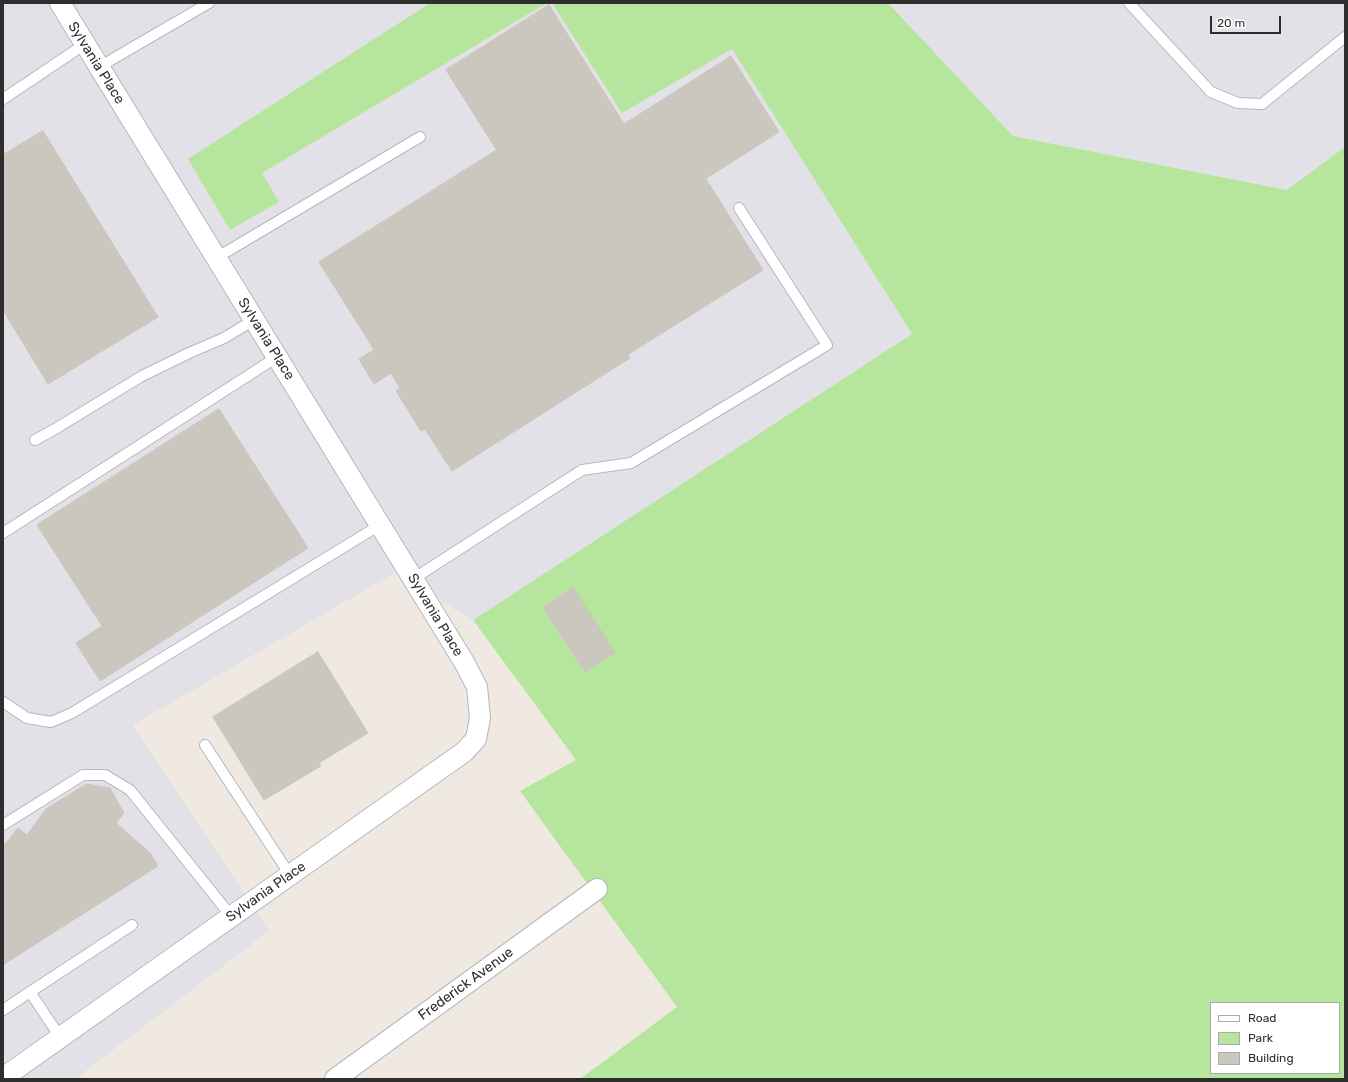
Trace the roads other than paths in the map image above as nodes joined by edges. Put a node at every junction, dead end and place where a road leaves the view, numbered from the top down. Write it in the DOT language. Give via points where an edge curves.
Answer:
graph roads {
  1 [pos="60,3"];
  2 [pos="209,3"];
  3 [pos="1129,3"];
  4 [pos="1345,38"];
  5 [pos="85,44"];
  6 [pos="99,67"];
  7 [pos="3,99"];
  8 [pos="420,138"];
  9 [pos="739,208"];
  10 [pos="216,258"];
  11 [pos="254,320"];
  12 [pos="277,357"];
  13 [pos="34,440"];
  14 [pos="380,525"];
  15 [pos="3,533"];
  16 [pos="413,579"];
  17 [pos="3,702"];
  18 [pos="205,745"];
  19 [pos="3,824"];
  20 [pos="290,875"];
  21 [pos="597,889"];
  22 [pos="231,916"];
  23 [pos="132,925"];
  24 [pos="30,992"];
  25 [pos="3,1010"];
  26 [pos="60,1037"];
  27 [pos="3,1078"];
  28 [pos="335,1079"];
  1 -- 5 [label="street, Sylvania Place"];
  2 -- 6 [label="lane"];
  3 -- 4 [label="lane" via="1211,92 1238,103 1262,104"];
  5 -- 6 [label="street, Sylvania Place"];
  5 -- 7 [label="lane"];
  6 -- 10 [label="street, Sylvania Place"];
  8 -- 10 [label="lane"];
  9 -- 16 [label="lane" via="827,345 631,463 582,470"];
  10 -- 11 [label="street, Sylvania Place"];
  11 -- 12 [label="street, Sylvania Place"];
  11 -- 13 [label="lane" via="224,338 142,376 55,430"];
  12 -- 14 [label="street, Sylvania Place"];
  12 -- 15 [label="lane"];
  14 -- 16 [label="street, Sylvania Place"];
  14 -- 17 [label="lane" via="72,713 51,722 27,718"];
  16 -- 20 [label="street, Sylvania Place" via="477,686 480,718 476,739 464,752"];
  18 -- 20 [label="lane"];
  19 -- 22 [label="lane" via="83,775 105,775 130,790"];
  20 -- 22 [label="street, Sylvania Place"];
  21 -- 28 [label="street, Frederick Avenue"];
  22 -- 26 [label="street, Sylvania Place"];
  23 -- 24 [label="lane"];
  24 -- 25 [label="lane"];
  24 -- 26 [label="lane"];
  26 -- 27 [label="street, Sylvania Place"];
}
